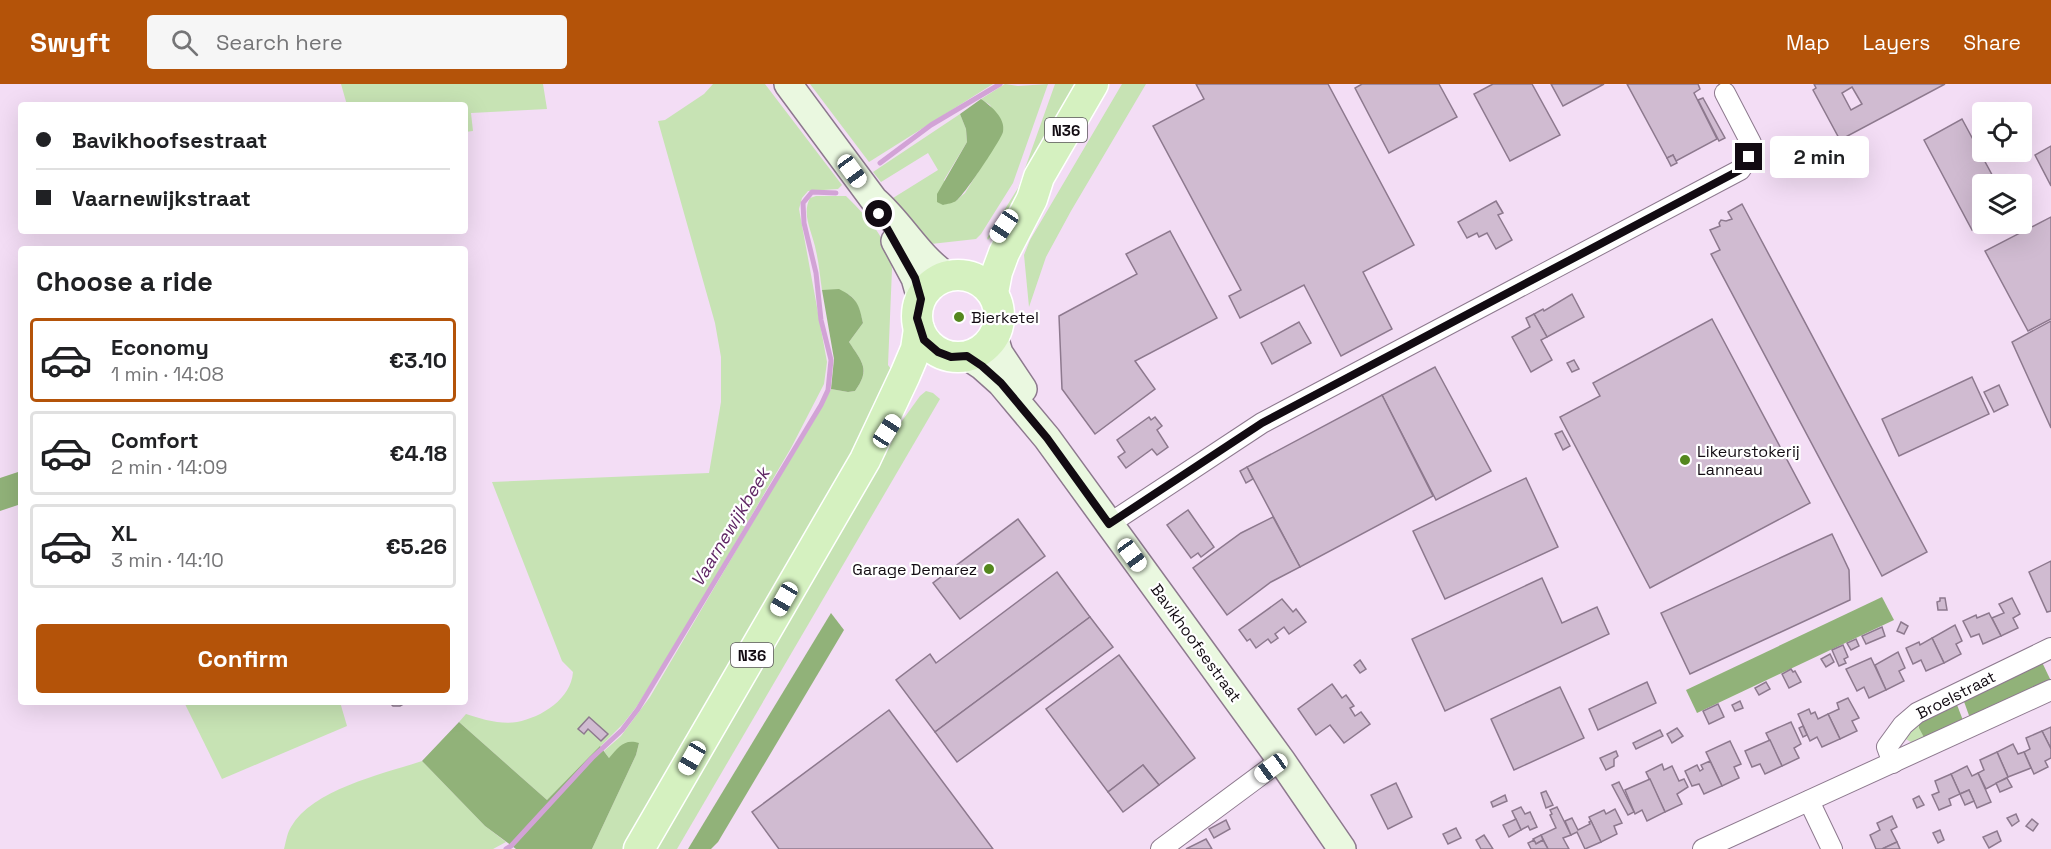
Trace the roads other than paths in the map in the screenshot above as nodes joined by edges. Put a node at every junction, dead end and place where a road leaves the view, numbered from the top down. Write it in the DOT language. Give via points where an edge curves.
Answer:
graph roads {
  1 [pos="788,84"];
  2 [pos="1093,84"];
  3 [pos="1725,93"];
  4 [pos="1040,177"];
  5 [pos="874,200"];
  6 [pos="957,276"];
  7 [pos="993,292"];
  8 [pos="921,299"];
  9 [pos="919,329"];
  10 [pos="994,337"];
  11 [pos="959,356"];
  12 [pos="1047,438"];
  13 [pos="865,460"];
  14 [pos="1109,524"];
  15 [pos="2051,648"];
  16 [pos="2051,690"];
  17 [pos="1281,760"];
  18 [pos="1893,763"];
  19 [pos="1809,801"];
  20 [pos="639,849"];
  21 [pos="1161,849"];
  22 [pos="1342,849"];
  23 [pos="1704,849"];
  24 [pos="1832,849"];
  1 -- 5 [label="street"];
  2 -- 4 [label="main road, N36"];
  3 -- 14 [label="street" via="1750,143 1749,157 1740,170 1262,423"];
  4 -- 6 [label="main road, N36" via="992,244"];
  4 -- 7 [label="main road, N36" via="1004,252"];
  5 -- 6 [label="street" via="932,266"];
  5 -- 8 [label="street" via="915,278"];
  6 -- 7 [label="main road" via="972,276"];
  6 -- 8 [label="main road, N36" via="939,278"];
  7 -- 10 [label="main road, N36" via="1000,316"];
  8 -- 9 [label="main road, N36"];
  9 -- 11 [label="main road" via="924,340 938,352"];
  9 -- 13 [label="main road, N36" via="912,358"];
  10 -- 11 [label="main road, N36" via="983,349"];
  10 -- 12 [label="street, Bavikhoofsestraat" via="999,353 1032,401"];
  11 -- 12 [label="street, Bavikhoofsestraat" via="982,366 1001,383"];
  11 -- 13 [label="main road, N36" via="928,372"];
  12 -- 14 [label="street, Bavikhoofsestraat"];
  13 -- 20 [label="main road, N36"];
  14 -- 17 [label="street, Bavikhoofsestraat"];
  15 -- 18 [label="street, Broelstraat" via="1917,713 1887,747"];
  16 -- 18 [label="street, Broelstraat"];
  17 -- 21 [label="street"];
  17 -- 22 [label="street, Bavikhoofsestraat"];
  18 -- 19 [label="street, Broelstraat"];
  19 -- 23 [label="street, Broelstraat"];
  19 -- 24 [label="street"];
}
